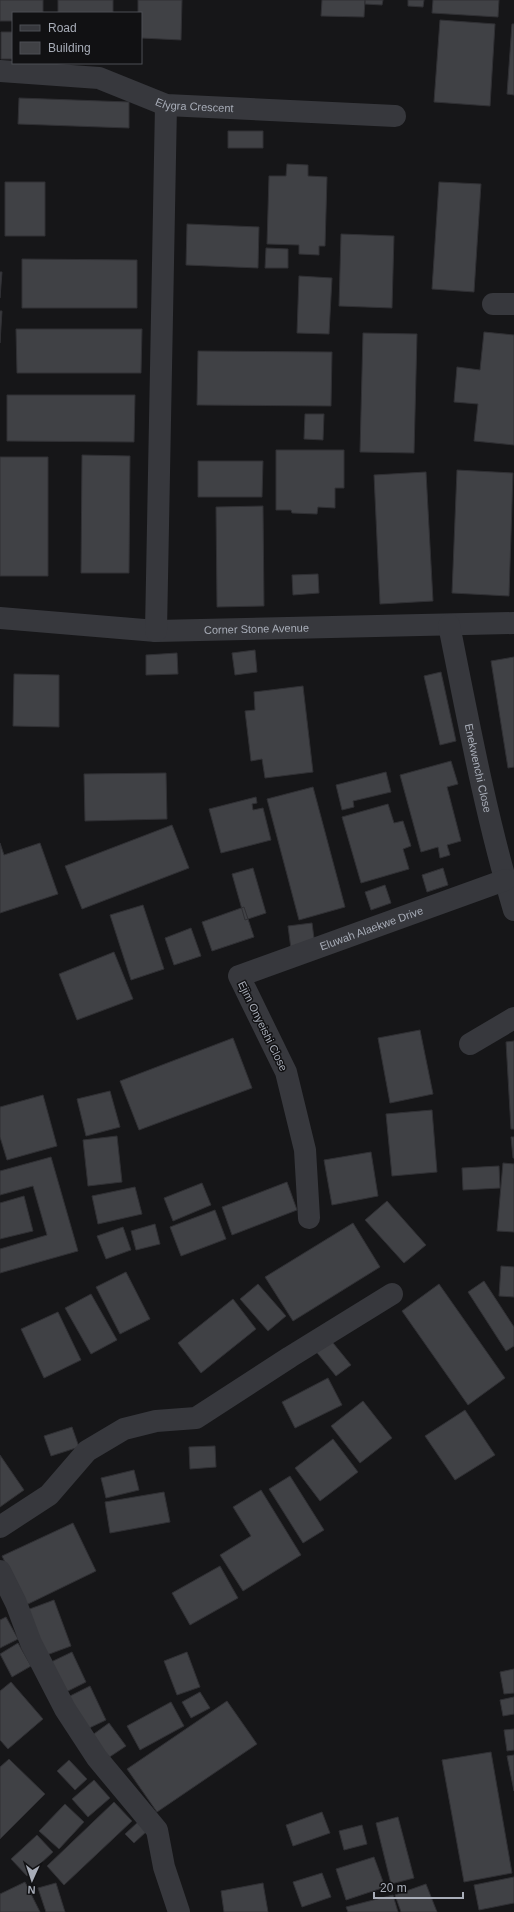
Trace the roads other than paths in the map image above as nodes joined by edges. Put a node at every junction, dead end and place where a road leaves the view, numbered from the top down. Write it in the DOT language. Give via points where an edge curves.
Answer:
graph roads {
  1 [pos="0,71"];
  2 [pos="166,105"];
  3 [pos="395,116"];
  4 [pos="493,304"];
  5 [pos="514,304"];
  6 [pos="0,618"];
  7 [pos="514,623"];
  8 [pos="449,625"];
  9 [pos="156,631"];
  10 [pos="505,880"];
  11 [pos="514,910"];
  12 [pos="239,976"];
  13 [pos="514,1018"];
  14 [pos="470,1044"];
  15 [pos="309,1218"];
  16 [pos="392,1294"];
  17 [pos="0,1528"];
  18 [pos="0,1571"];
  19 [pos="179,1912"];
  1 -- 2 [label="street, Elygra Crescent" via="99,78"];
  2 -- 3 [label="street, Elygra Crescent"];
  2 -- 9 [label="street"];
  4 -- 5 [label="street"];
  6 -- 9 [label="street, Corner Stone Avenue"];
  7 -- 8 [label="street, Corner Stone Avenue"];
  8 -- 9 [label="street, Corner Stone Avenue"];
  8 -- 10 [label="street, Enekwenchi Close" via="474,749"];
  10 -- 11 [label="street, Enekwenchi Close"];
  10 -- 12 [label="street, Eluwah Alaekwe Drive"];
  12 -- 15 [label="street, Ejim Onyeishi Close" via="286,1072 304,1150"];
  13 -- 14 [label="street"];
  16 -- 17 [label="street" via="196,1418 156,1421 124,1429 87,1451 49,1496"];
  18 -- 19 [label="street" via="16,1603 30,1643 65,1709 97,1758 157,1830 164,1867"];
}
